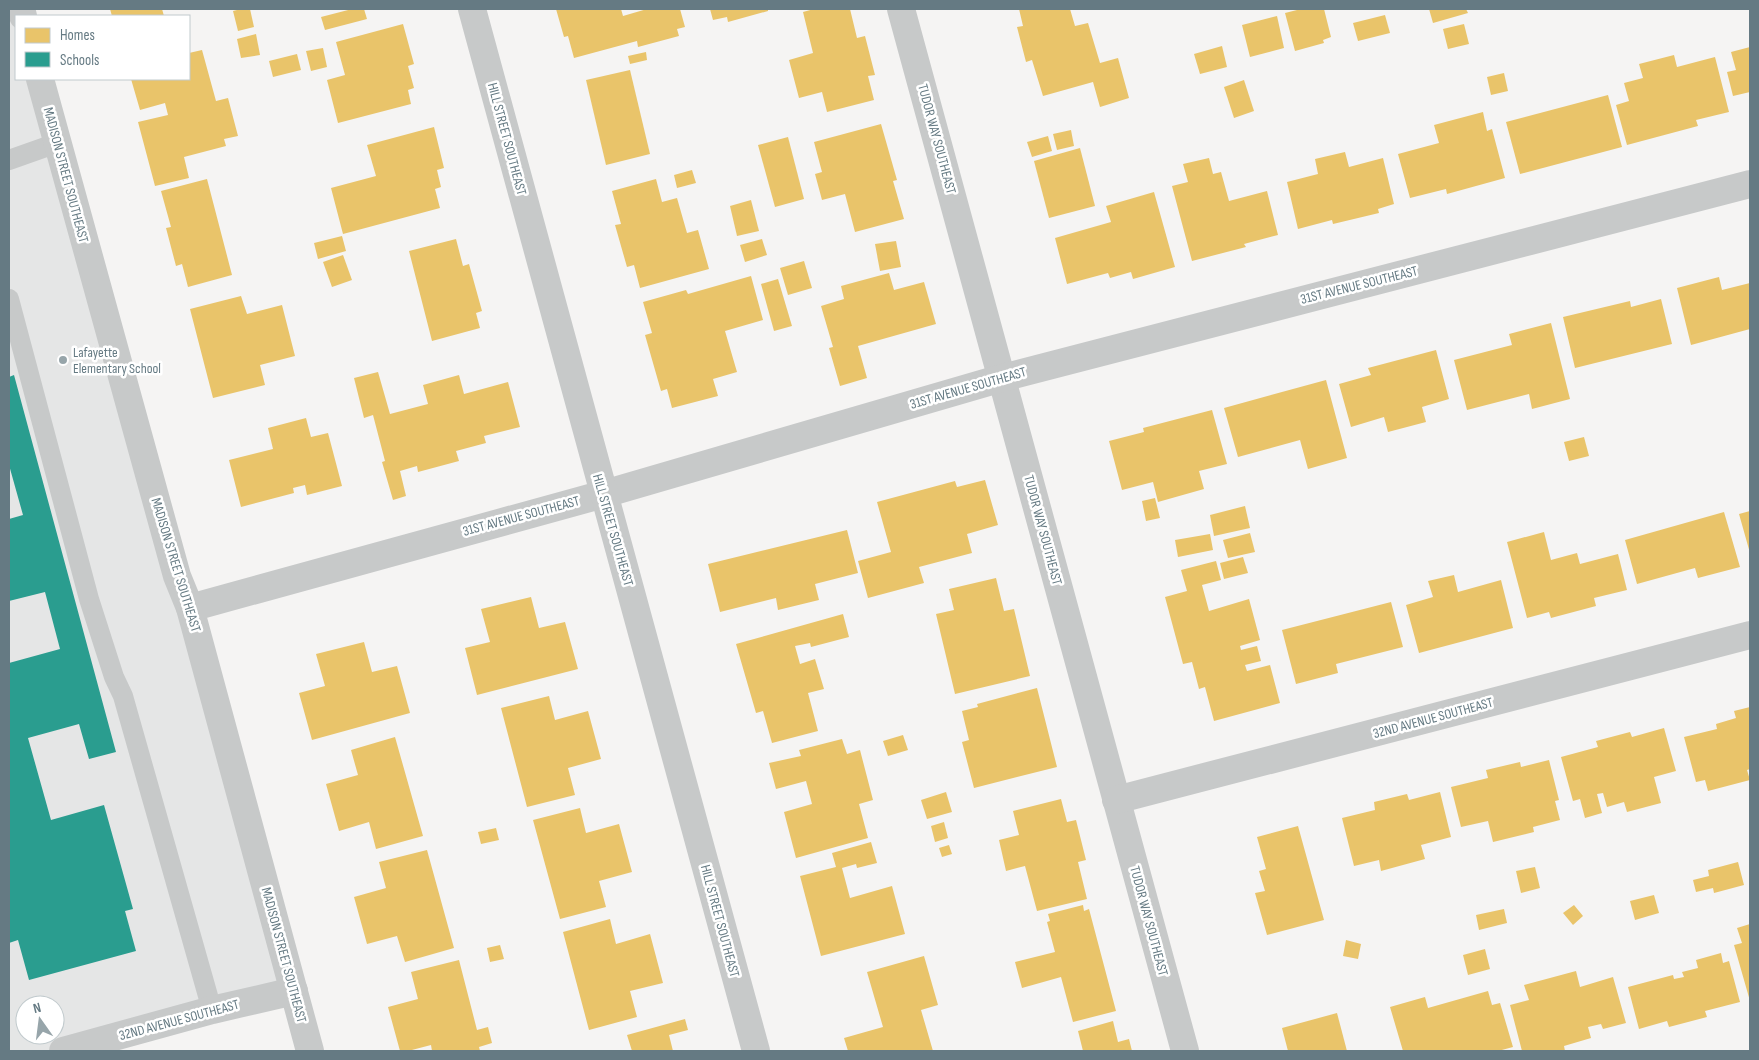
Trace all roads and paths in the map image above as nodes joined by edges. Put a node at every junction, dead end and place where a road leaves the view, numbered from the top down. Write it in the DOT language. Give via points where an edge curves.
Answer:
graph roads {
  1 [pos="472,9"];
  2 [pos="901,9"];
  3 [pos="40,80"];
  4 [pos="57,143"];
  5 [pos="9,160"];
  6 [pos="1750,184"];
  7 [pos="9,299"];
  8 [pos="1002,378"];
  9 [pos="604,494"];
  10 [pos="190,608"];
  11 [pos="1750,635"];
  12 [pos="1116,800"];
  13 [pos="294,991"];
  14 [pos="212,1010"];
  15 [pos="63,1051"];
  16 [pos="310,1051"];
  17 [pos="756,1051"];
  18 [pos="1185,1051"];
  1 -- 9 [label="street, HILL STREET SOUTHEAST"];
  2 -- 8 [label="street, TUDOR WAY SOUTHEAST"];
  3 -- 4 [label="street, MADISON STREET SOUTHEAST"];
  4 -- 5 [label="lane"];
  4 -- 10 [label="street, MADISON STREET SOUTHEAST" via="177,576"];
  6 -- 8 [label="street, 31ST AVENUE SOUTHEAST"];
  7 -- 14 [label="lane" via="89,599 123,696"];
  8 -- 9 [label="street, 31ST AVENUE SOUTHEAST"];
  8 -- 12 [label="street, TUDOR WAY SOUTHEAST"];
  9 -- 10 [label="street, 31ST AVENUE SOUTHEAST"];
  9 -- 17 [label="street, HILL STREET SOUTHEAST"];
  10 -- 13 [label="street, MADISON STREET SOUTHEAST"];
  11 -- 12 [label="street, 32ND AVENUE SOUTHEAST"];
  12 -- 18 [label="street, TUDOR WAY SOUTHEAST"];
  13 -- 14 [label="street, 32ND AVENUE SOUTHEAST"];
  13 -- 16 [label="street, MADISON STREET SOUTHEAST"];
  14 -- 15 [label="street, 32ND AVENUE SOUTHEAST"];
}
